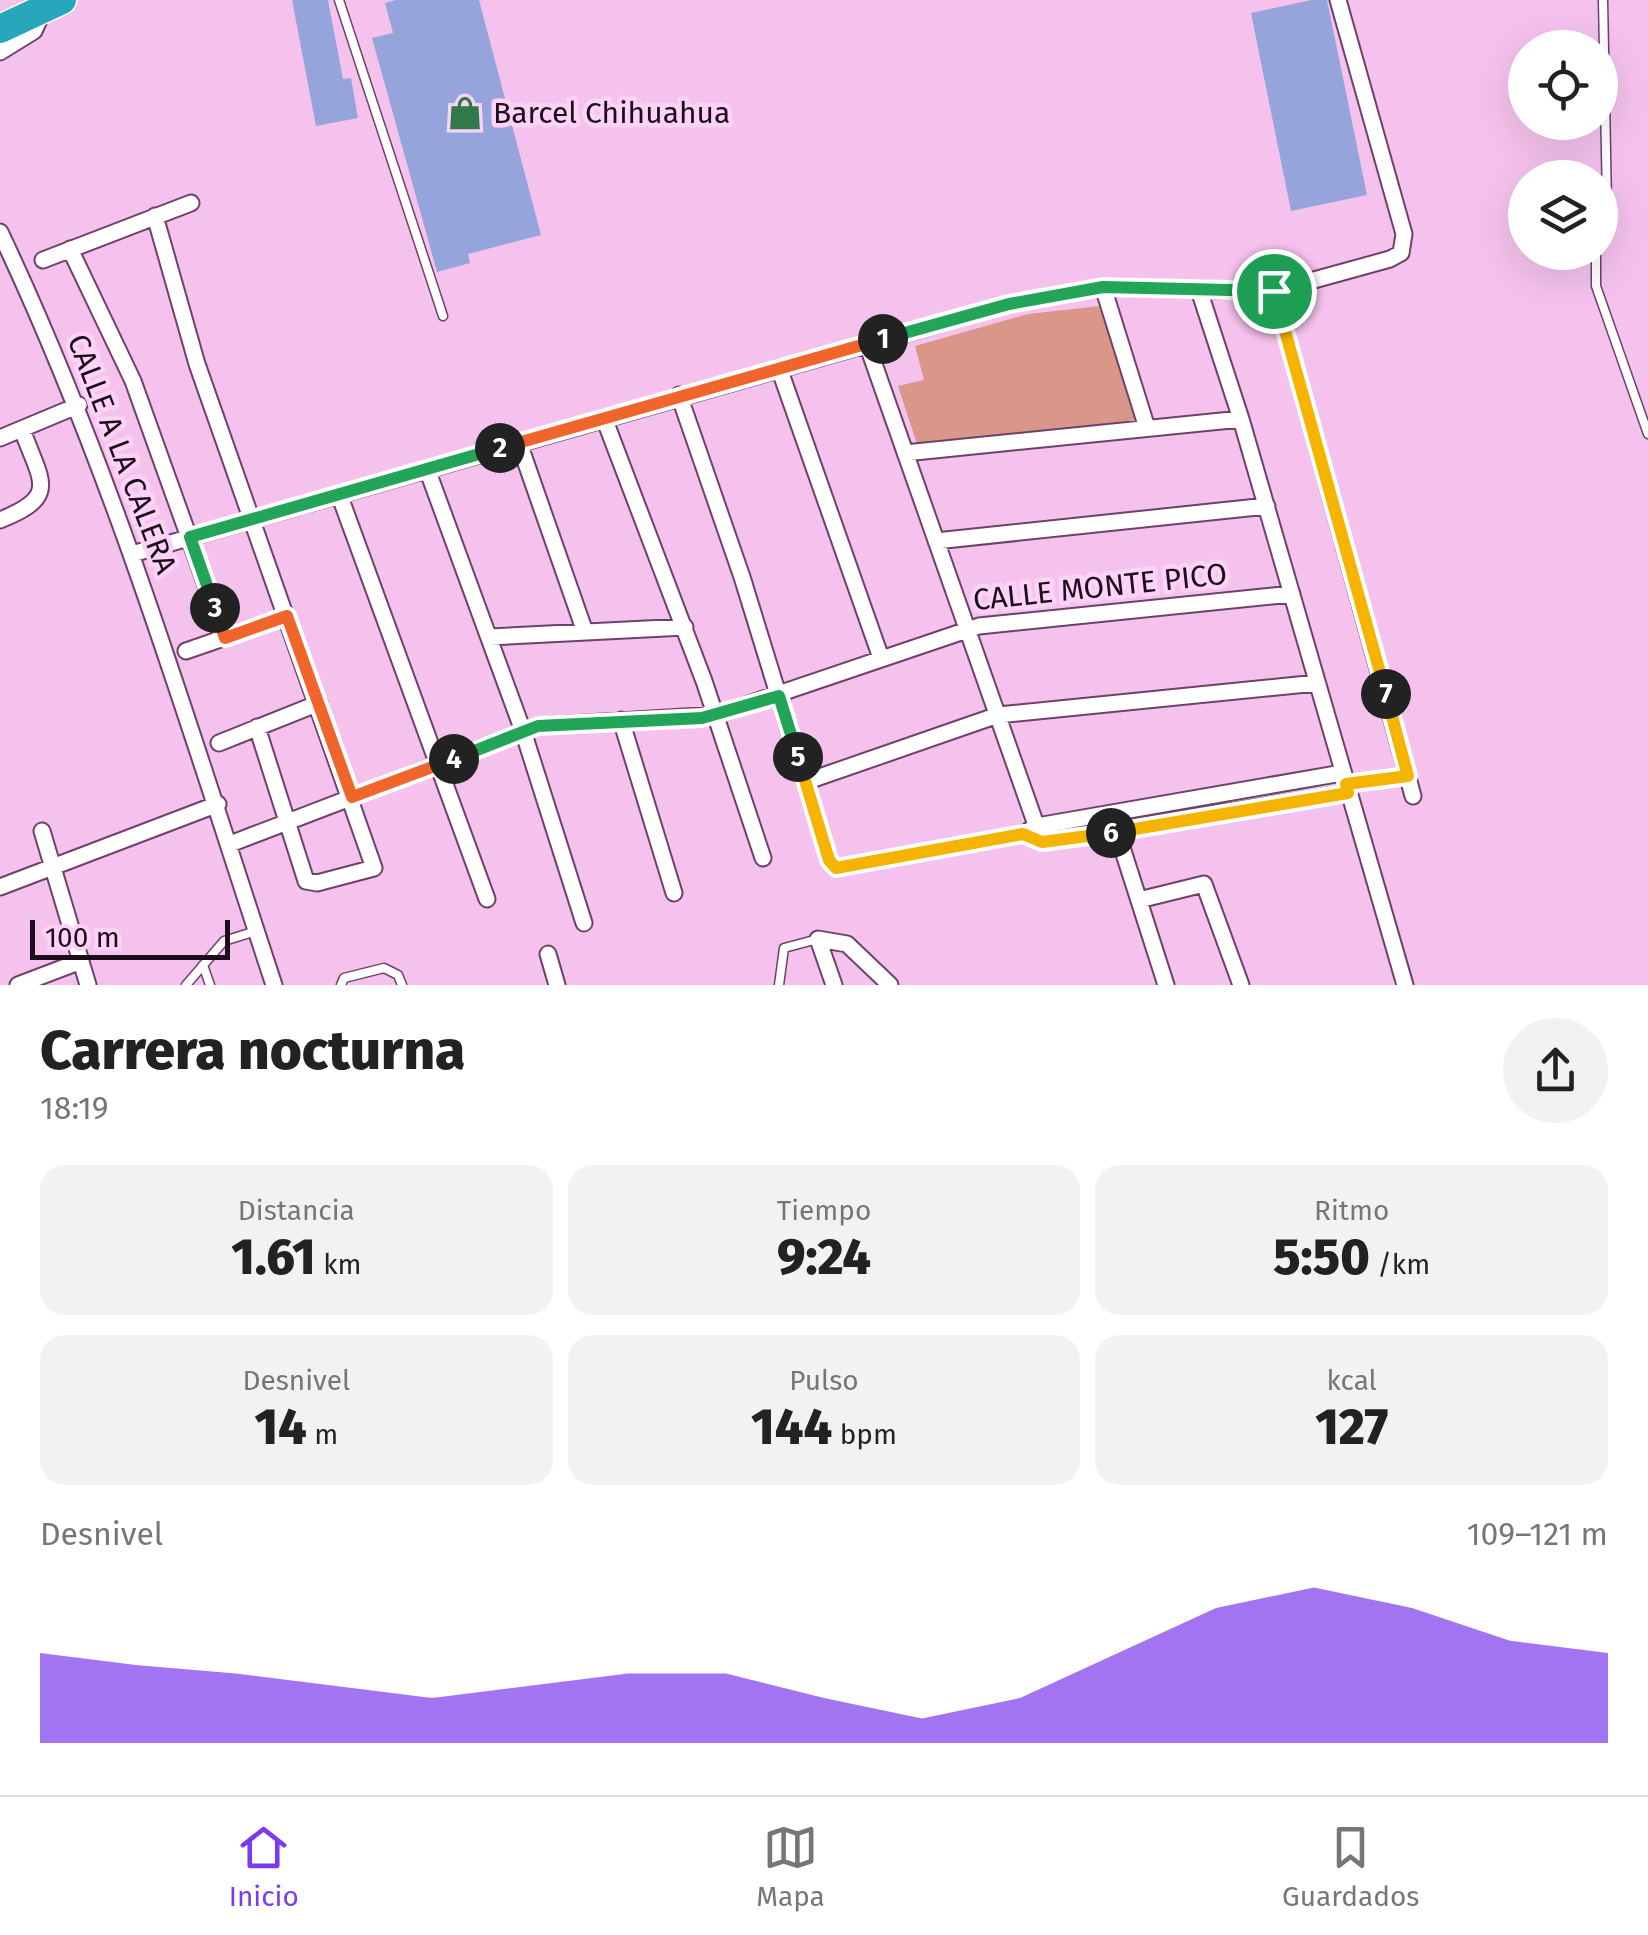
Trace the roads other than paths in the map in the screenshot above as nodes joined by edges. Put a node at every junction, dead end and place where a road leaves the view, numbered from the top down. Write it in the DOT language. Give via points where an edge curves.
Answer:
graph roads {
  1 [pos="339,0"];
  2 [pos="1338,0"];
  3 [pos="1603,0"];
  4 [pos="53,4"];
  5 [pos="0,29"];
  6 [pos="0,52"];
  7 [pos="1606,160"];
  8 [pos="191,203"];
  9 [pos="155,216"];
  10 [pos="0,232"];
  11 [pos="70,249"];
  12 [pos="43,260"];
  13 [pos="1596,270"];
  14 [pos="1103,287"];
  15 [pos="1199,290"];
  16 [pos="1274,291"];
  17 [pos="443,316"];
  18 [pos="867,344"];
  19 [pos="779,368"];
  20 [pos="679,396"];
  21 [pos="78,406"];
  22 [pos="604,418"];
  23 [pos="1241,419"];
  24 [pos="1148,428"];
  25 [pos="22,429"];
  26 [pos="1648,434"];
  27 [pos="0,438"];
  28 [pos="519,443"];
  29 [pos="905,453"];
  30 [pos="427,469"];
  31 [pos="338,494"];
  32 [pos="1266,506"];
  33 [pos="252,518"];
  34 [pos="0,520"];
  35 [pos="190,537"];
  36 [pos="936,540"];
  37 [pos="132,554"];
  38 [pos="1292,594"];
  39 [pos="287,616"];
  40 [pos="685,628"];
  41 [pos="966,628"];
  42 [pos="585,632"];
  43 [pos="490,637"];
  44 [pos="225,638"];
  45 [pos="186,651"];
  46 [pos="881,658"];
  47 [pos="1317,684"];
  48 [pos="779,696"];
  49 [pos="318,703"];
  50 [pos="716,715"];
  51 [pos="998,716"];
  52 [pos="621,720"];
  53 [pos="258,728"];
  54 [pos="523,731"];
  55 [pos="219,743"];
  56 [pos="438,765"];
  57 [pos="805,782"];
  58 [pos="1345,784"];
  59 [pos="1414,796"];
  60 [pos="352,797"];
  61 [pos="218,804"];
  62 [pos="289,821"];
  63 [pos="1030,830"];
  64 [pos="42,831"];
  65 [pos="1118,832"];
  66 [pos="230,844"];
  67 [pos="763,858"];
  68 [pos="53,868"];
  69 [pos="0,888"];
  70 [pos="674,892"];
  71 [pos="488,899"];
  72 [pos="1140,900"];
  73 [pos="584,922"];
  74 [pos="256,931"];
  75 [pos="818,939"];
  76 [pos="548,954"];
  77 [pos="81,960"];
  78 [pos="203,965"];
  79 [pos="18,985"];
  80 [pos="88,985"];
  81 [pos="186,985"];
  82 [pos="210,985"];
  83 [pos="274,985"];
  84 [pos="341,985"];
  85 [pos="402,985"];
  86 [pos="557,985"];
  87 [pos="778,985"];
  88 [pos="834,985"];
  89 [pos="890,985"];
  90 [pos="1166,985"];
  91 [pos="1241,985"];
  92 [pos="1405,985"];
  1 -- 17 [label="lane"];
  2 -- 16 [label="street" via="1404,244 1390,259"];
  3 -- 7 [label="lane"];
  4 -- 5 [label="highway"];
  4 -- 6 [label="street" via="34,31"];
  8 -- 9 [label="street"];
  9 -- 11 [label="street"];
  9 -- 33 [label="street" via="197,364"];
  10 -- 21 [label="street, CALLE A LA CALERA"];
  11 -- 12 [label="street"];
  11 -- 35 [label="street" via="133,381"];
  13 -- 26 [label="lane"];
  14 -- 15 [label="street"];
  14 -- 18 [label="street" via="1009,304"];
  14 -- 24 [label="street"];
  15 -- 16 [label="street"];
  15 -- 23 [label="street"];
  16 -- 59 [label="street"];
  18 -- 19 [label="street"];
  18 -- 29 [label="street"];
  19 -- 20 [label="street"];
  19 -- 46 [label="street"];
  20 -- 22 [label="street"];
  20 -- 48 [label="street"];
  21 -- 25 [label="street"];
  21 -- 37 [label="street, CALLE A LA CALERA"];
  22 -- 28 [label="street"];
  22 -- 40 [label="street"];
  23 -- 24 [label="street"];
  23 -- 32 [label="street"];
  24 -- 29 [label="street"];
  25 -- 27 [label="street"];
  25 -- 34 [label="street" via="40,496"];
  28 -- 30 [label="street"];
  28 -- 42 [label="street"];
  29 -- 36 [label="street"];
  30 -- 31 [label="street"];
  30 -- 43 [label="street"];
  31 -- 33 [label="street"];
  31 -- 56 [label="street"];
  32 -- 36 [label="street"];
  32 -- 38 [label="street"];
  33 -- 35 [label="street"];
  33 -- 39 [label="street"];
  35 -- 37 [label="street"];
  35 -- 44 [label="street"];
  36 -- 41 [label="street"];
  37 -- 61 [label="street, CALLE A LA CALERA"];
  38 -- 41 [label="street, CALLE MONTE PICO"];
  38 -- 47 [label="street"];
  39 -- 44 [label="street"];
  39 -- 49 [label="street"];
  40 -- 42 [label="street"];
  40 -- 50 [label="street"];
  41 -- 46 [label="street, CALLE MONTE PICO"];
  41 -- 51 [label="street"];
  42 -- 43 [label="street"];
  43 -- 54 [label="street"];
  44 -- 45 [label="street"];
  46 -- 48 [label="street, CALLE MONTE PICO"];
  47 -- 51 [label="street"];
  47 -- 58 [label="street"];
  48 -- 50 [label="street, CALLE MONTE PICO"];
  48 -- 57 [label="street"];
  49 -- 53 [label="street"];
  49 -- 60 [label="street"];
  50 -- 52 [label="street, CALLE MONTE PICO"];
  50 -- 67 [label="street"];
  51 -- 57 [label="street"];
  51 -- 63 [label="street"];
  52 -- 54 [label="street, CALLE MONTE PICO"];
  52 -- 70 [label="street"];
  53 -- 55 [label="street"];
  53 -- 62 [label="street"];
  54 -- 56 [label="street, CALLE MONTE PICO"];
  54 -- 73 [label="street"];
  56 -- 60 [label="street, CALLE MONTE PICO"];
  56 -- 71 [label="street"];
  57 -- 63 [label="street" via="836,868"];
  58 -- 63 [label="street"];
  58 -- 65 [label="street"];
  58 -- 92 [label="street"];
  60 -- 62 [label="street, CALLE MONTE PICO"];
  60 -- 62 [label="street" via="375,864 370,870 308,883"];
  61 -- 66 [label="street, CALLE A LA CALERA"];
  61 -- 68 [label="street"];
  62 -- 66 [label="street, CALLE MONTE PICO"];
  63 -- 65 [label="street" via="1042,842"];
  64 -- 68 [label="street"];
  65 -- 72 [label="street"];
  66 -- 74 [label="street, CALLE A LA CALERA"];
  68 -- 69 [label="street"];
  68 -- 77 [label="street"];
  72 -- 90 [label="street"];
  72 -- 91 [label="street" via="1204,884"];
  74 -- 78 [label="lane" via="224,941"];
  74 -- 83 [label="street, CALLE A LA CALERA"];
  75 -- 87 [label="lane" via="784,948"];
  75 -- 88 [label="street"];
  75 -- 89 [label="street" via="846,944"];
  76 -- 86 [label="street"];
  77 -- 79 [label="street"];
  77 -- 80 [label="street"];
  78 -- 81 [label="lane"];
  78 -- 82 [label="lane"];
  84 -- 85 [label="lane" via="344,978 384,968"];
}
